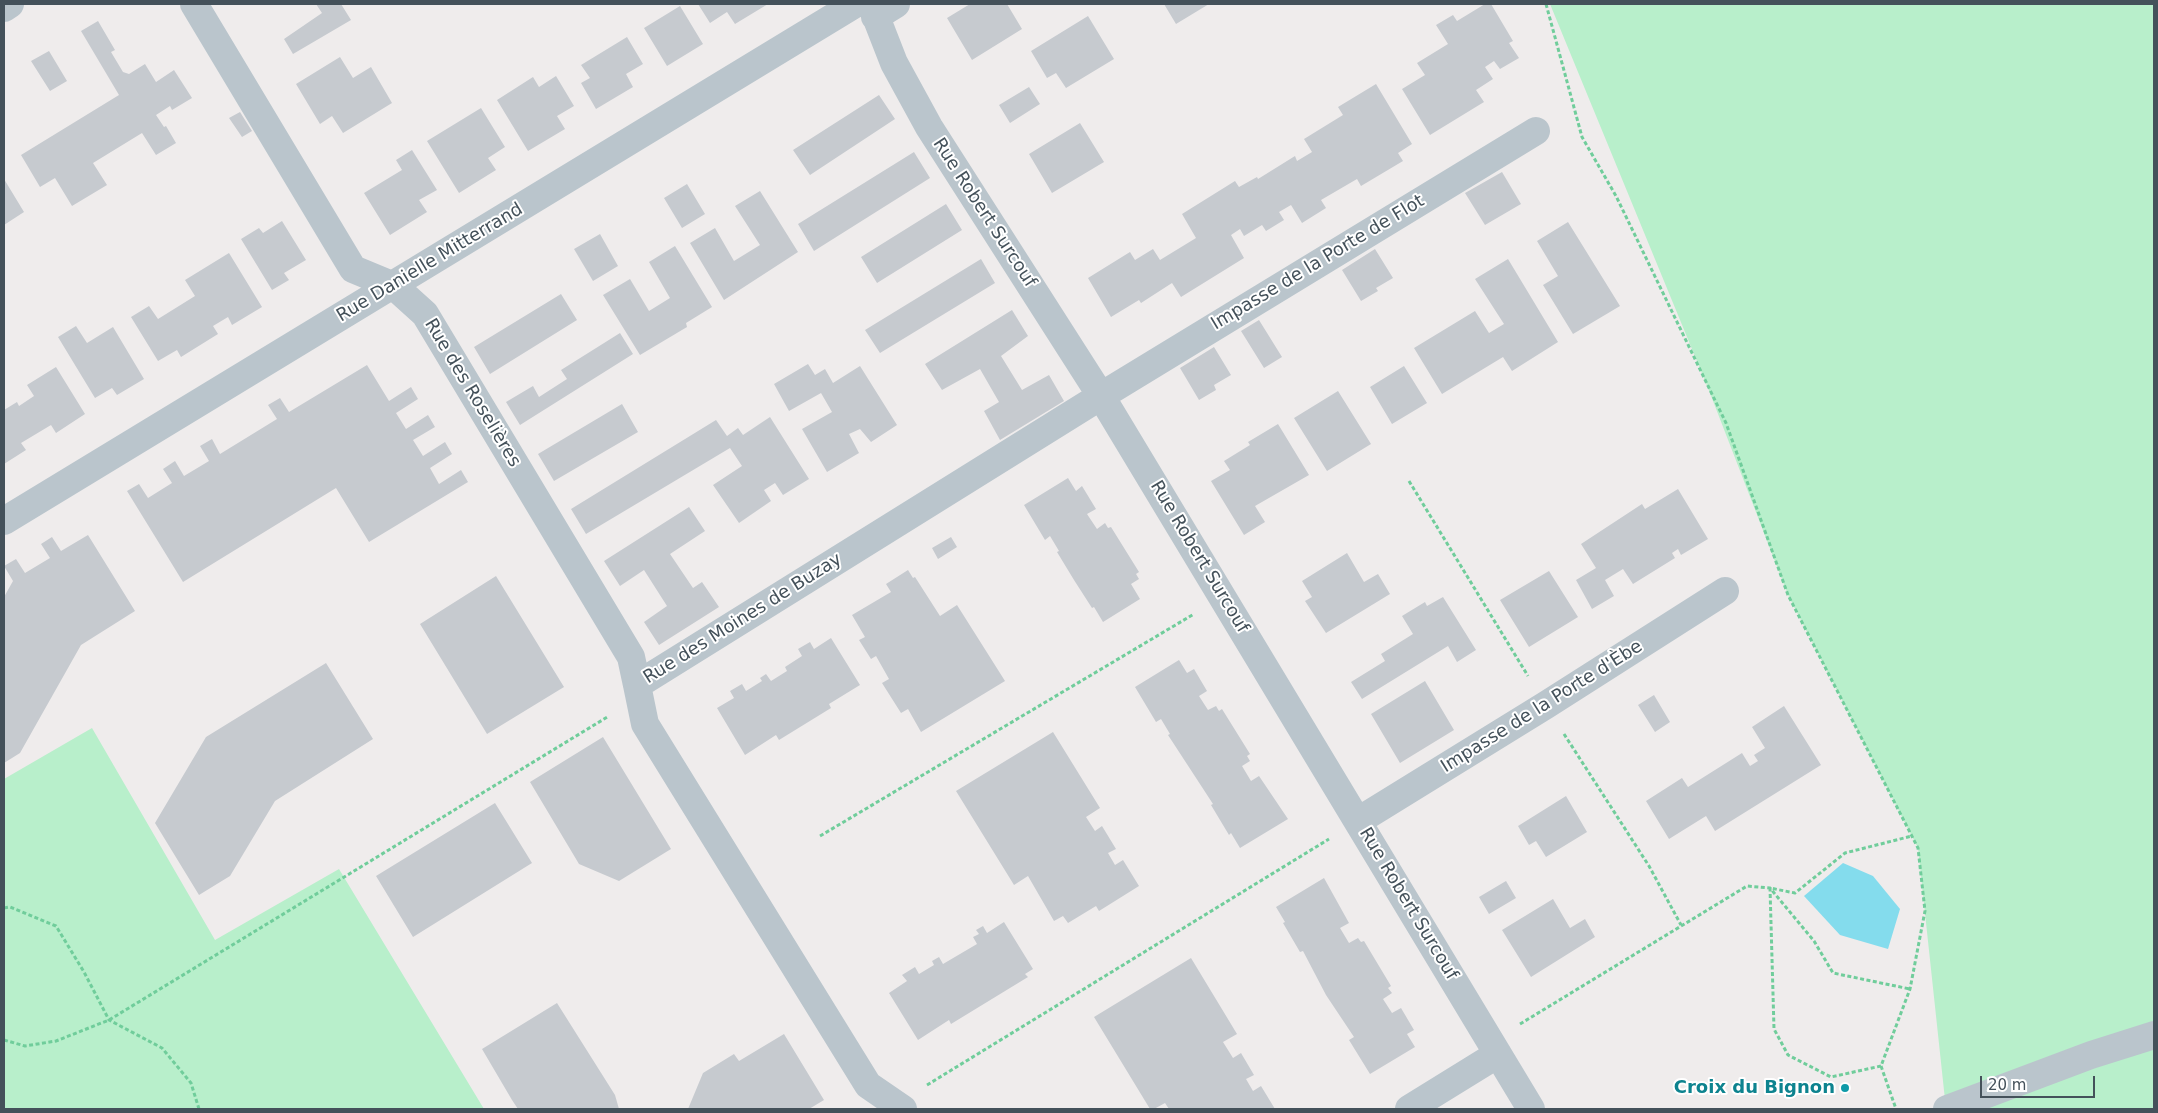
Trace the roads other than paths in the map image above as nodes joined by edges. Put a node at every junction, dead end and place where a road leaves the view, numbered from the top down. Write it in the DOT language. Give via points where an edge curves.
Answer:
graph roads {
  1 [pos="10,4"];
  2 [pos="194,4"];
  3 [pos="874,7"];
  4 [pos="4,8"];
  5 [pos="1536,131"];
  6 [pos="394,286"];
  7 [pos="1101,396"];
  8 [pos="4,521"];
  9 [pos="1725,591"];
  10 [pos="638,691"];
  11 [pos="1358,821"];
  12 [pos="2154,1035"];
  13 [pos="1494,1048"];
  14 [pos="899,1107"];
  15 [pos="1409,1109"];
  16 [pos="1531,1109"];
  17 [pos="1946,1109"];
  1 -- 4 [label="street"];
  2 -- 6 [label="street, Rue des Roselières" via="353,269"];
  3 -- 6 [label="street, Rue Danielle Mitterrand"];
  3 -- 7 [label="street, Rue Robert Surcouf" via="894,63 929,128"];
  5 -- 7 [label="street, Impasse de la Porte de Flot"];
  6 -- 8 [label="street, Rue Danielle Mitterrand"];
  6 -- 10 [label="street, Rue des Roselières" via="424,314 435,331 631,657"];
  7 -- 10 [label="street, Rue des Moines de Buzay"];
  7 -- 11 [label="street, Rue Robert Surcouf"];
  9 -- 11 [label="street, Impasse de la Porte d'Èbe"];
  10 -- 14 [label="street, Rue des Moines de Buzay" via="645,724 868,1085"];
  11 -- 13 [label="street, Rue Robert Surcouf"];
  12 -- 17 [label="street"];
  13 -- 15 [label="street"];
  13 -- 16 [label="street, Rue Robert Surcouf"];
}
